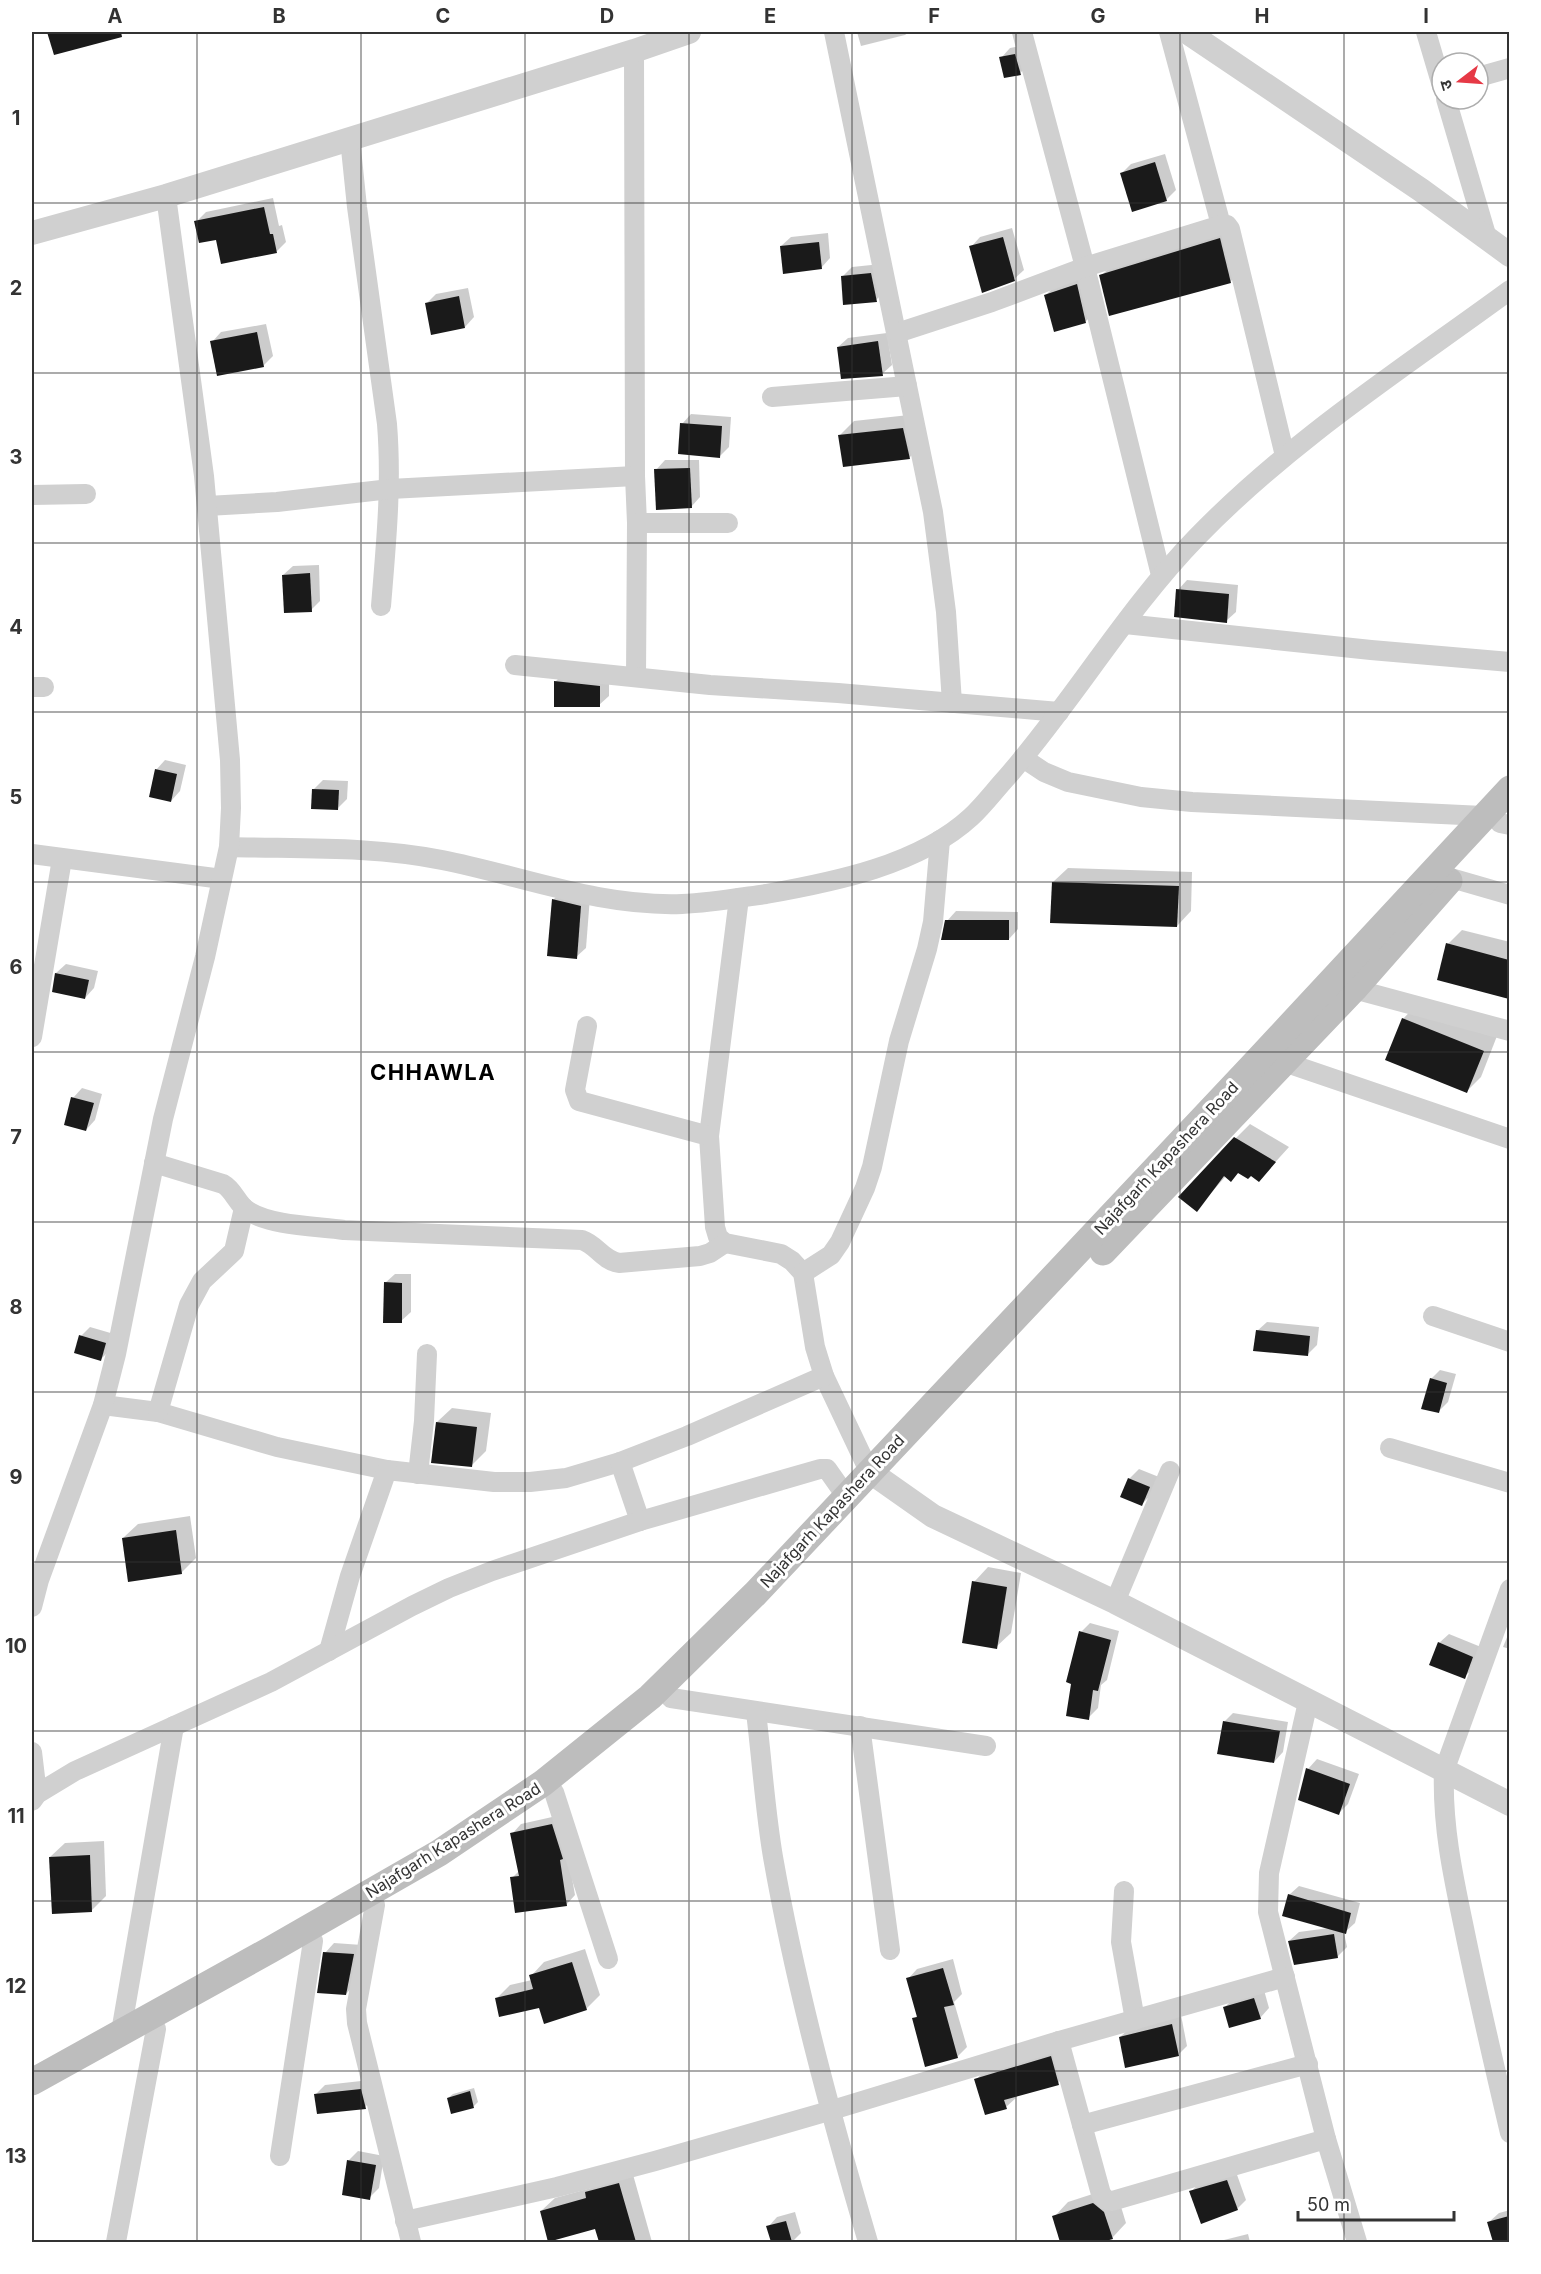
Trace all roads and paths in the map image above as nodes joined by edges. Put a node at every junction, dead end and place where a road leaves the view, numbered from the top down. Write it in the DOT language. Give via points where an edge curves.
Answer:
graph roads {
  1 [pos="689,32"];
  2 [pos="834,32"];
  3 [pos="1022,32"];
  4 [pos="1169,32"];
  5 [pos="1187,32"];
  6 [pos="1426,32"];
  7 [pos="634,51"];
  8 [pos="1432,51"];
  9 [pos="1509,68"];
  10 [pos="1490,74"];
  11 [pos="1450,111"];
  12 [pos="350,139"];
  13 [pos="166,196"];
  14 [pos="1221,225"];
  15 [pos="32,233"];
  16 [pos="1487,238"];
  17 [pos="1509,255"];
  18 [pos="1085,267"];
  19 [pos="1509,290"];
  20 [pos="897,333"];
  21 [pos="907,387"];
  22 [pos="772,397"];
  23 [pos="1284,456"];
  24 [pos="635,476"];
  25 [pos="390,489"];
  26 [pos="86,494"];
  27 [pos="32,495"];
  28 [pos="207,506"];
  29 [pos="637,523"];
  30 [pos="728,523"];
  31 [pos="1161,575"];
  32 [pos="381,606"];
  33 [pos="1125,624"];
  34 [pos="1509,662"];
  35 [pos="514,665"];
  36 [pos="636,676"];
  37 [pos="952,704"];
  38 [pos="1059,712"];
  39 [pos="1023,758"];
  40 [pos="1509,789"];
  41 [pos="1501,819"];
  42 [pos="940,840"];
  43 [pos="229,847"];
  44 [pos="32,854"];
  45 [pos="62,859"];
  46 [pos="222,879"];
  47 [pos="1451,879"];
  48 [pos="1509,895"];
  49 [pos="739,898"];
  50 [pos="1354,989"];
  51 [pos="587,1026"];
  52 [pos="1509,1031"];
  53 [pos="32,1037"];
  54 [pos="1284,1062"];
  55 [pos="709,1136"];
  56 [pos="1509,1139"];
  57 [pos="154,1163"];
  58 [pos="244,1208"];
  59 [pos="725,1243"];
  60 [pos="803,1273"];
  61 [pos="1433,1316"];
  62 [pos="1509,1342"];
  63 [pos="427,1354"];
  64 [pos="824,1376"];
  65 [pos="103,1405"];
  66 [pos="158,1412"];
  67 [pos="1390,1448"];
  68 [pos="620,1462"];
  69 [pos="387,1470"];
  70 [pos="1170,1471"];
  71 [pos="418,1474"];
  72 [pos="877,1476"];
  73 [pos="1509,1483"];
  74 [pos="846,1496"];
  75 [pos="640,1521"];
  76 [pos="35,1580"];
  77 [pos="1509,1589"];
  78 [pos="1115,1602"];
  79 [pos="32,1607"];
  80 [pos="329,1651"];
  81 [pos="671,1698"];
  82 [pos="1308,1702"];
  83 [pos="756,1712"];
  84 [pos="174,1726"];
  85 [pos="860,1726"];
  86 [pos="986,1746"];
  87 [pos="32,1752"];
  88 [pos="1444,1771"];
  89 [pos="554,1792"];
  90 [pos="34,1797"];
  91 [pos="1509,1804"];
  92 [pos="1124,1891"];
  93 [pos="375,1905"];
  94 [pos="313,1941"];
  95 [pos="890,1950"];
  96 [pos="608,1959"];
  97 [pos="1285,1977"];
  98 [pos="1135,2020"];
  99 [pos="156,2029"];
  100 [pos="121,2032"];
  101 [pos="1059,2041"];
  102 [pos="1308,2064"];
  103 [pos="32,2082"];
  104 [pos="32,2096"];
  105 [pos="829,2111"];
  106 [pos="1082,2125"];
  107 [pos="1509,2133"];
  108 [pos="1326,2139"];
  109 [pos="280,2156"];
  110 [pos="405,2221"];
  111 [pos="116,2242"];
  112 [pos="411,2242"];
  113 [pos="868,2242"];
  114 [pos="1357,2242"];
  1 -- 7 [label="street"];
  2 -- 20 [label="street"];
  3 -- 18 [label="street"];
  4 -- 14 [label="street"];
  5 -- 16 [label="street"];
  6 -- 8 [label="street"];
  7 -- 12 [label="street"];
  7 -- 24 [label="street"];
  9 -- 10 [label="street"];
  11 -- 16 [label="street"];
  12 -- 13 [label="street"];
  12 -- 25 [label="street" via="387,424"];
  13 -- 15 [label="street"];
  13 -- 28 [label="street"];
  14 -- 18 [label="street"];
  14 -- 23 [label="street" via="1230,229"];
  16 -- 17 [label="street"];
  18 -- 20 [label="street"];
  18 -- 31 [label="street"];
  19 -- 23 [label="street"];
  20 -- 21 [label="street"];
  21 -- 22 [label="street"];
  21 -- 37 [label="street" via="941,564"];
  23 -- 31 [label="street" via="1229,505"];
  24 -- 25 [label="street"];
  24 -- 29 [label="street"];
  25 -- 28 [label="street"];
  25 -- 32 [label="street"];
  26 -- 27 [label="street"];
  28 -- 43 [label="street" via="230,760"];
  29 -- 30 [label="street"];
  29 -- 36 [label="street"];
  31 -- 33 [label="street"];
  33 -- 34 [label="street"];
  33 -- 38 [label="street"];
  35 -- 36 [label="street"];
  36 -- 37 [label="street" via="710,686"];
  37 -- 38 [label="street"];
  38 -- 39 [label="street"];
  39 -- 41 [label="street" via="1068,782 1141,797"];
  39 -- 42 [label="street" via="973,815"];
  40 -- 41 [label="main road, Najafgarh Kapashera Road"];
  41 -- 47 [label="main road"];
  41 -- 72 [label="main road, Najafgarh Kapashera Road" via="1248,1071"];
  42 -- 49 [label="street" via="888,864 843,878"];
  42 -- 60 [label="street" via="933,922 899,1041 872,1167 840,1242 825,1259"];
  43 -- 46 [label="street"];
  43 -- 49 [label="street" via="401,853 611,901 650,905"];
  44 -- 45 [label="street"];
  45 -- 46 [label="street"];
  45 -- 53 [label="street"];
  46 -- 57 [label="street"];
  47 -- 48 [label="street"];
  47 -- 50 [label="main road"];
  49 -- 55 [label="street"];
  50 -- 52 [label="street"];
  50 -- 54 [label="main road"];
  51 -- 55 [label="street" via="576,1090 579,1101"];
  54 -- 56 [label="street"];
  54 -- 72 [label="main road"];
  55 -- 59 [label="street" via="715,1227"];
  57 -- 58 [label="street" via="229,1187"];
  57 -- 65 [label="street" via="126,1311"];
  58 -- 59 [label="street" via="271,1220 344,1230 582,1240 590,1242 610,1262 619,1263 699,1256"];
  58 -- 66 [label="street" via="234,1251 202,1281 189,1305"];
  59 -- 60 [label="street" via="782,1254"];
  60 -- 64 [label="street"];
  61 -- 62 [label="street"];
  63 -- 71 [label="street"];
  64 -- 68 [label="street"];
  64 -- 72 [label="street"];
  65 -- 66 [label="street"];
  65 -- 76 [label="street"];
  66 -- 69 [label="street" via="277,1447"];
  67 -- 73 [label="street"];
  68 -- 71 [label="street" via="566,1478 530,1482"];
  68 -- 75 [label="street"];
  69 -- 71 [label="street"];
  69 -- 80 [label="street"];
  70 -- 78 [label="street"];
  72 -- 74 [label="main road, Najafgarh Kapashera Road"];
  72 -- 78 [label="street" via="933,1516"];
  72 -- 81 [label="main road" via="799,1570"];
  74 -- 75 [label="street" via="832,1474 820,1469"];
  74 -- 100 [label="main road, Najafgarh Kapashera Road" via="755,1594 650,1697 543,1783 430,1858"];
  75 -- 80 [label="street" via="492,1571 412,1606"];
  76 -- 79 [label="street"];
  77 -- 88 [label="street"];
  78 -- 82 [label="street"];
  80 -- 84 [label="street"];
  81 -- 83 [label="street"];
  81 -- 89 [label="main road" via="609,1753"];
  82 -- 88 [label="street"];
  82 -- 97 [label="street" via="1268,1884 1268,1912"];
  83 -- 85 [label="street"];
  83 -- 105 [label="street" via="773,1855"];
  84 -- 90 [label="street" via="75,1771"];
  84 -- 100 [label="street"];
  85 -- 86 [label="street"];
  85 -- 95 [label="street"];
  87 -- 90 [label="street"];
  88 -- 91 [label="street"];
  88 -- 107 [label="street" via="1449,1857"];
  89 -- 93 [label="main road" via="498,1832"];
  89 -- 96 [label="street"];
  92 -- 98 [label="street" via="1121,1942"];
  93 -- 94 [label="main road"];
  93 -- 110 [label="street" via="357,2023"];
  94 -- 99 [label="main road"];
  94 -- 109 [label="street"];
  97 -- 98 [label="street"];
  97 -- 102 [label="street"];
  98 -- 101 [label="street"];
  99 -- 104 [label="main road"];
  99 -- 111 [label="street"];
  100 -- 103 [label="main road, Najafgarh Kapashera Road"];
  101 -- 105 [label="street"];
  101 -- 106 [label="street"];
  102 -- 106 [label="street"];
  102 -- 108 [label="street"];
  105 -- 110 [label="street" via="612,2173"];
  105 -- 113 [label="street"];
  106 -- 108 [label="street" via="1101,2194 1109,2201"];
  108 -- 114 [label="street"];
  110 -- 112 [label="street"];
}
